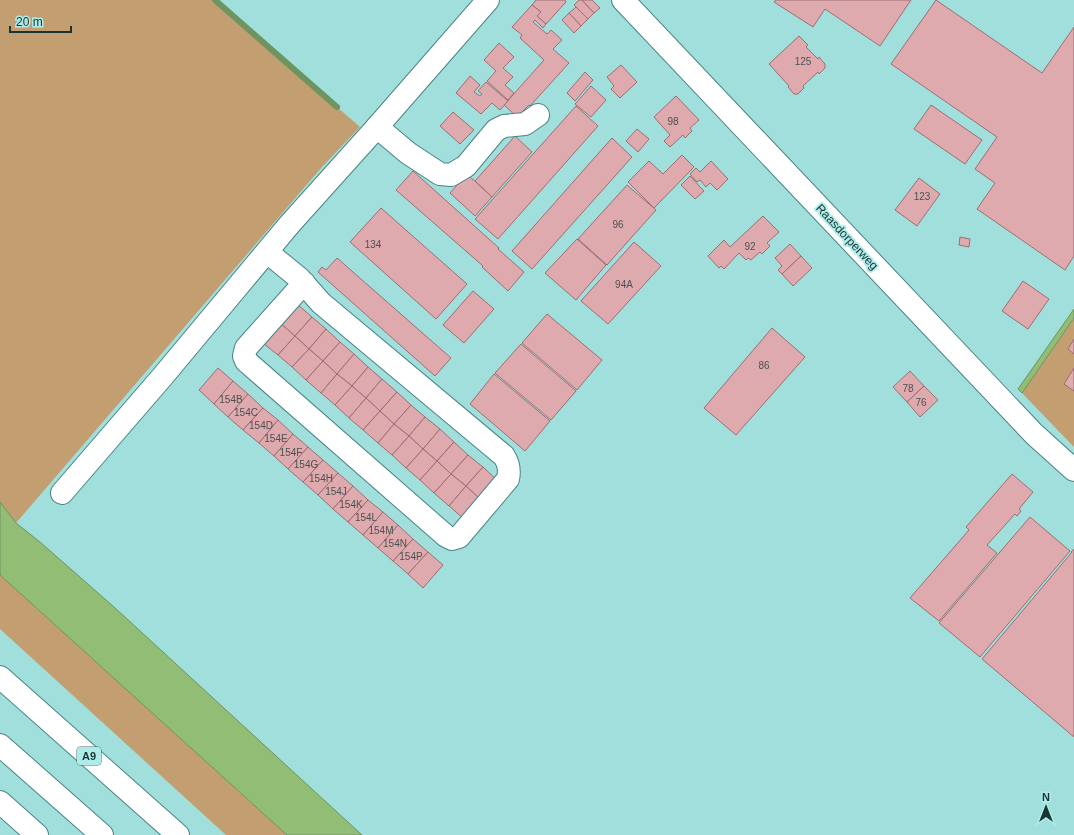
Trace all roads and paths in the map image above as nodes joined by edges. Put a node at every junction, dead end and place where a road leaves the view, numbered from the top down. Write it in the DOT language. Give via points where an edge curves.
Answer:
graph roads {
  1 [pos="488,0"];
  2 [pos="623,0"];
  3 [pos="538,115"];
  4 [pos="377,127"];
  5 [pos="267,252"];
  6 [pos="304,283"];
  7 [pos="1074,470"];
  8 [pos="62,494"];
  9 [pos="0,677"];
  10 [pos="0,745"];
  11 [pos="0,802"];
  12 [pos="38,835"];
  13 [pos="102,835"];
  14 [pos="178,835"];
  1 -- 4 [label="main road"];
  2 -- 7 [label="main road, Raasdorperweg" via="1034,434"];
  3 -- 4 [label="main road" via="525,124 504,126 496,130 466,166 451,175 440,174 408,153"];
  4 -- 5 [label="main road"];
  5 -- 6 [label="main road"];
  5 -- 8 [label="main road"];
  6 -- 6 [label="main road" via="321,304 504,456 508,462 508,479 459,537 452,539 446,536 246,361 246,348"];
  9 -- 14 [label="main road, A9"];
  10 -- 13 [label="main road"];
  11 -- 12 [label="main road"];
}
